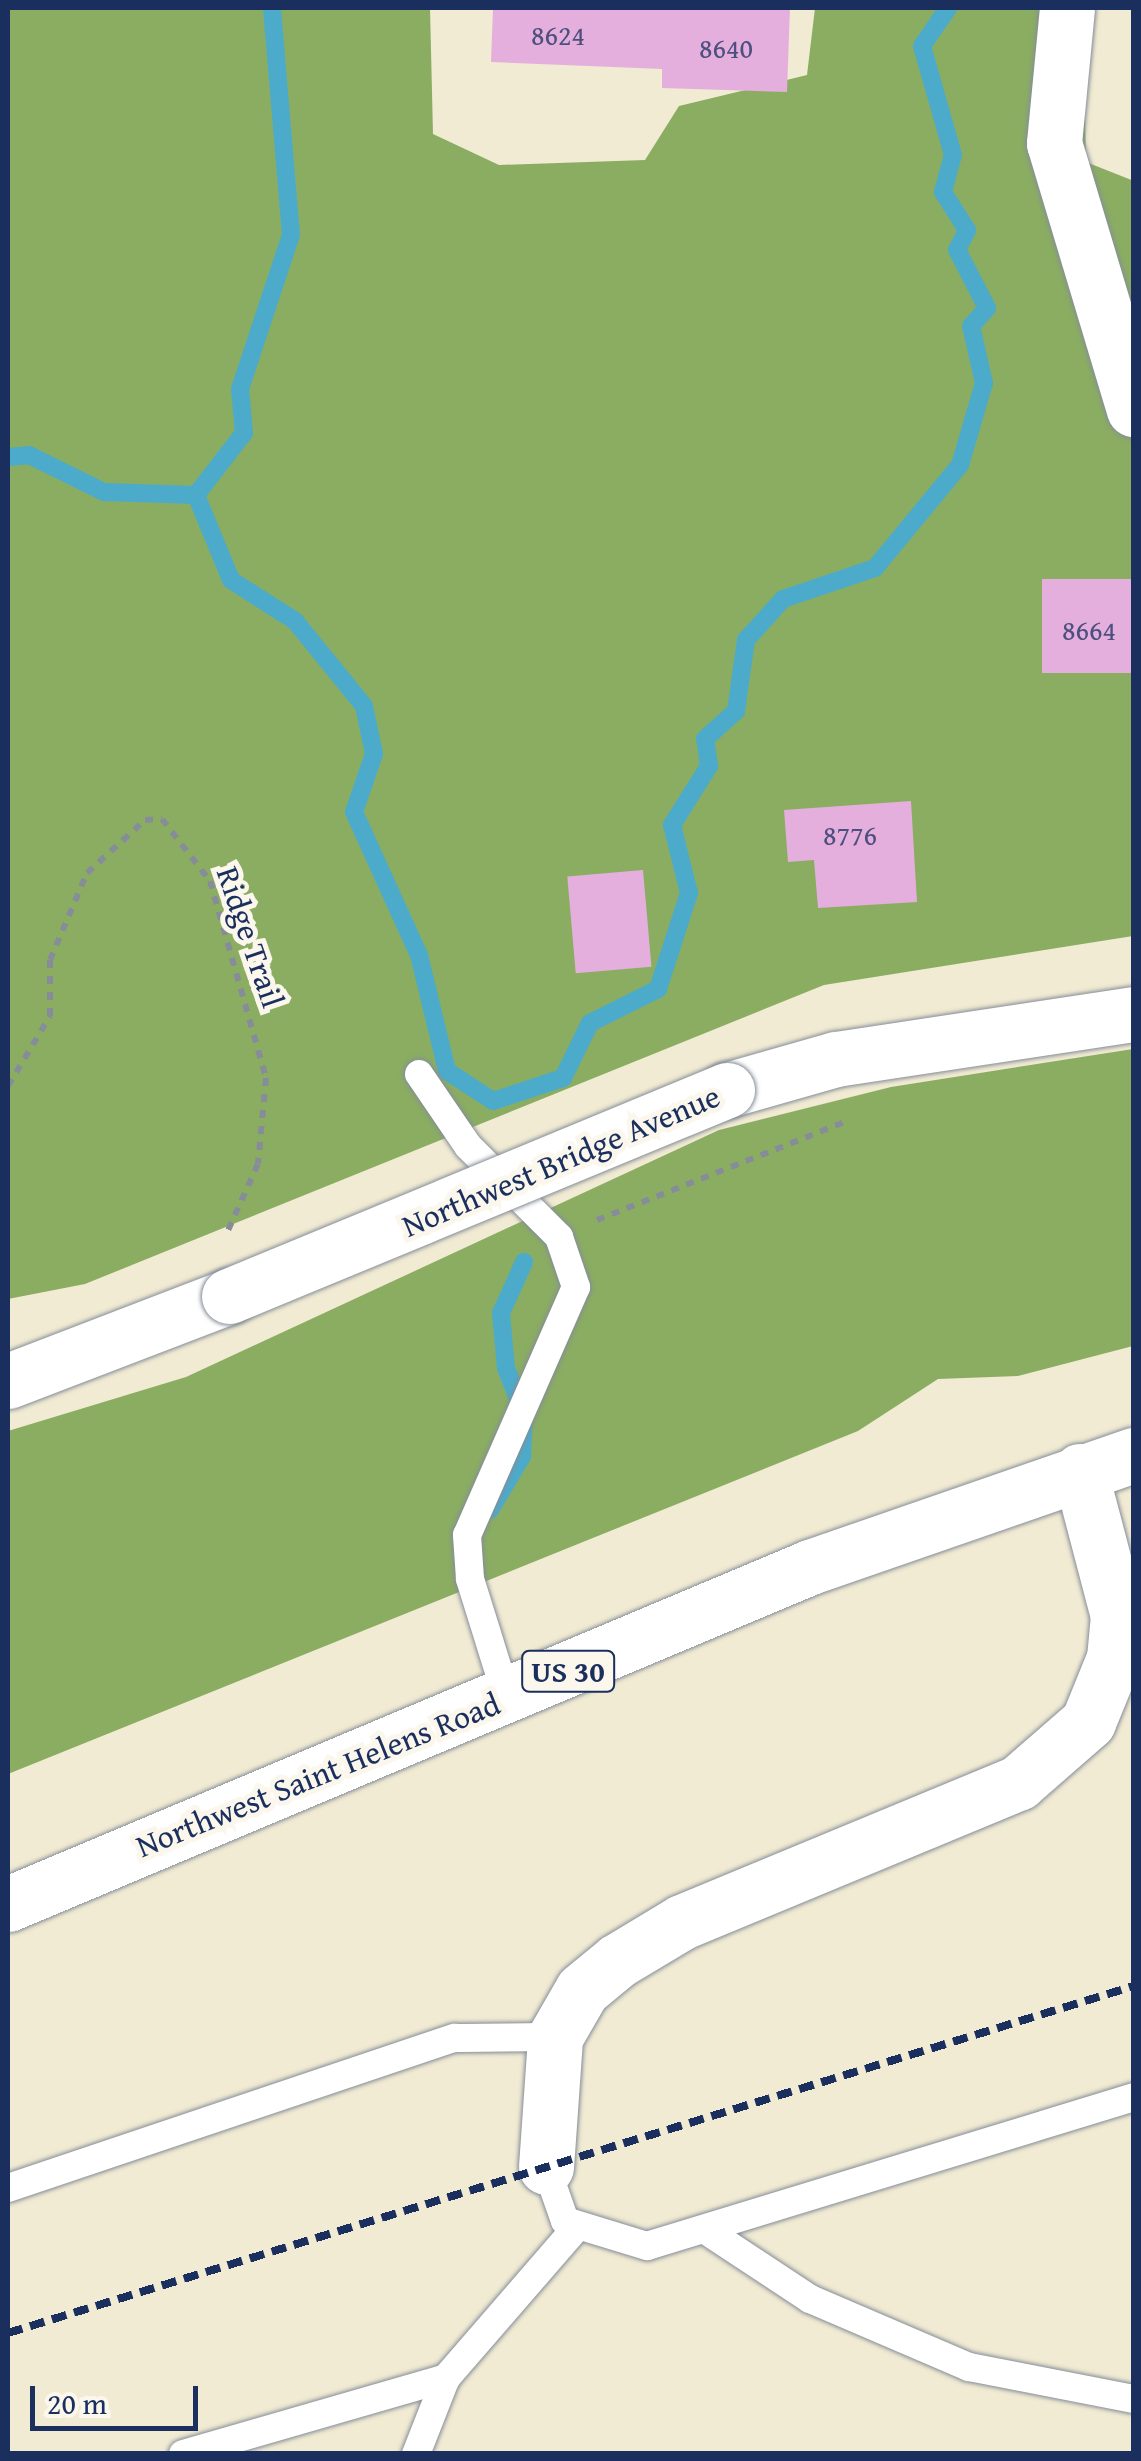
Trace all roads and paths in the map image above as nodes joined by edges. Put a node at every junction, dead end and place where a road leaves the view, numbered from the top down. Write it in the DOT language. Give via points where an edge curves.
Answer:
graph roads {
  1 [pos="1067,8"];
  2 [pos="1134,409"];
  3 [pos="1134,1014"];
  4 [pos="419,1074"];
  5 [pos="8,1086"];
  6 [pos="847,1122"];
  7 [pos="620,1209"];
  8 [pos="223,1272"];
  9 [pos="8,1381"];
  10 [pos="1134,1455"];
  11 [pos="1080,1471"];
  12 [pos="507,1698"];
  13 [pos="8,1904"];
  14 [pos="556,2037"];
  15 [pos="1134,2097"];
  16 [pos="546,2167"];
  17 [pos="8,2188"];
  18 [pos="576,2228"];
  19 [pos="710,2232"];
  20 [pos="446,2378"];
  21 [pos="1134,2398"];
  22 [pos="184,2454"];
  23 [pos="416,2454"];
  1 -- 2 [label="main road" via="1054,143"];
  3 -- 8 [label="main road, Northwest Bridge Avenue, bridge" via="836,1059 727,1090"];
  4 -- 12 [label="lane" via="468,1146 560,1237 572,1262 572,1312 467,1536 470,1579"];
  5 -- 8 [label="path, Ridge Trail" via="50,1016 50,960 87,873 146,820 162,818 210,881 266,1078 258,1164"];
  6 -- 7 [label="path"];
  8 -- 9 [label="main road, Northwest Bridge Avenue"];
  10 -- 11 [label="main road, Northwest Saint Helens Road / US 30"];
  11 -- 12 [label="main road, Northwest Saint Helens Road / US 30" via="810,1568"];
  11 -- 14 [label="main road" via="1118,1616 1104,1694 1057,1758 1018,1783 682,1922 582,1990"];
  12 -- 13 [label="main road, Northwest Saint Helens Road / US 30"];
  14 -- 16 [label="main road"];
  14 -- 17 [label="lane" via="455,2038"];
  15 -- 19 [label="lane"];
  16 -- 18 [label="lane"];
  18 -- 19 [label="lane" via="632,2246"];
  18 -- 20 [label="lane"];
  19 -- 21 [label="lane" via="810,2298 969,2367"];
  20 -- 22 [label="lane"];
  20 -- 23 [label="lane"];
}
